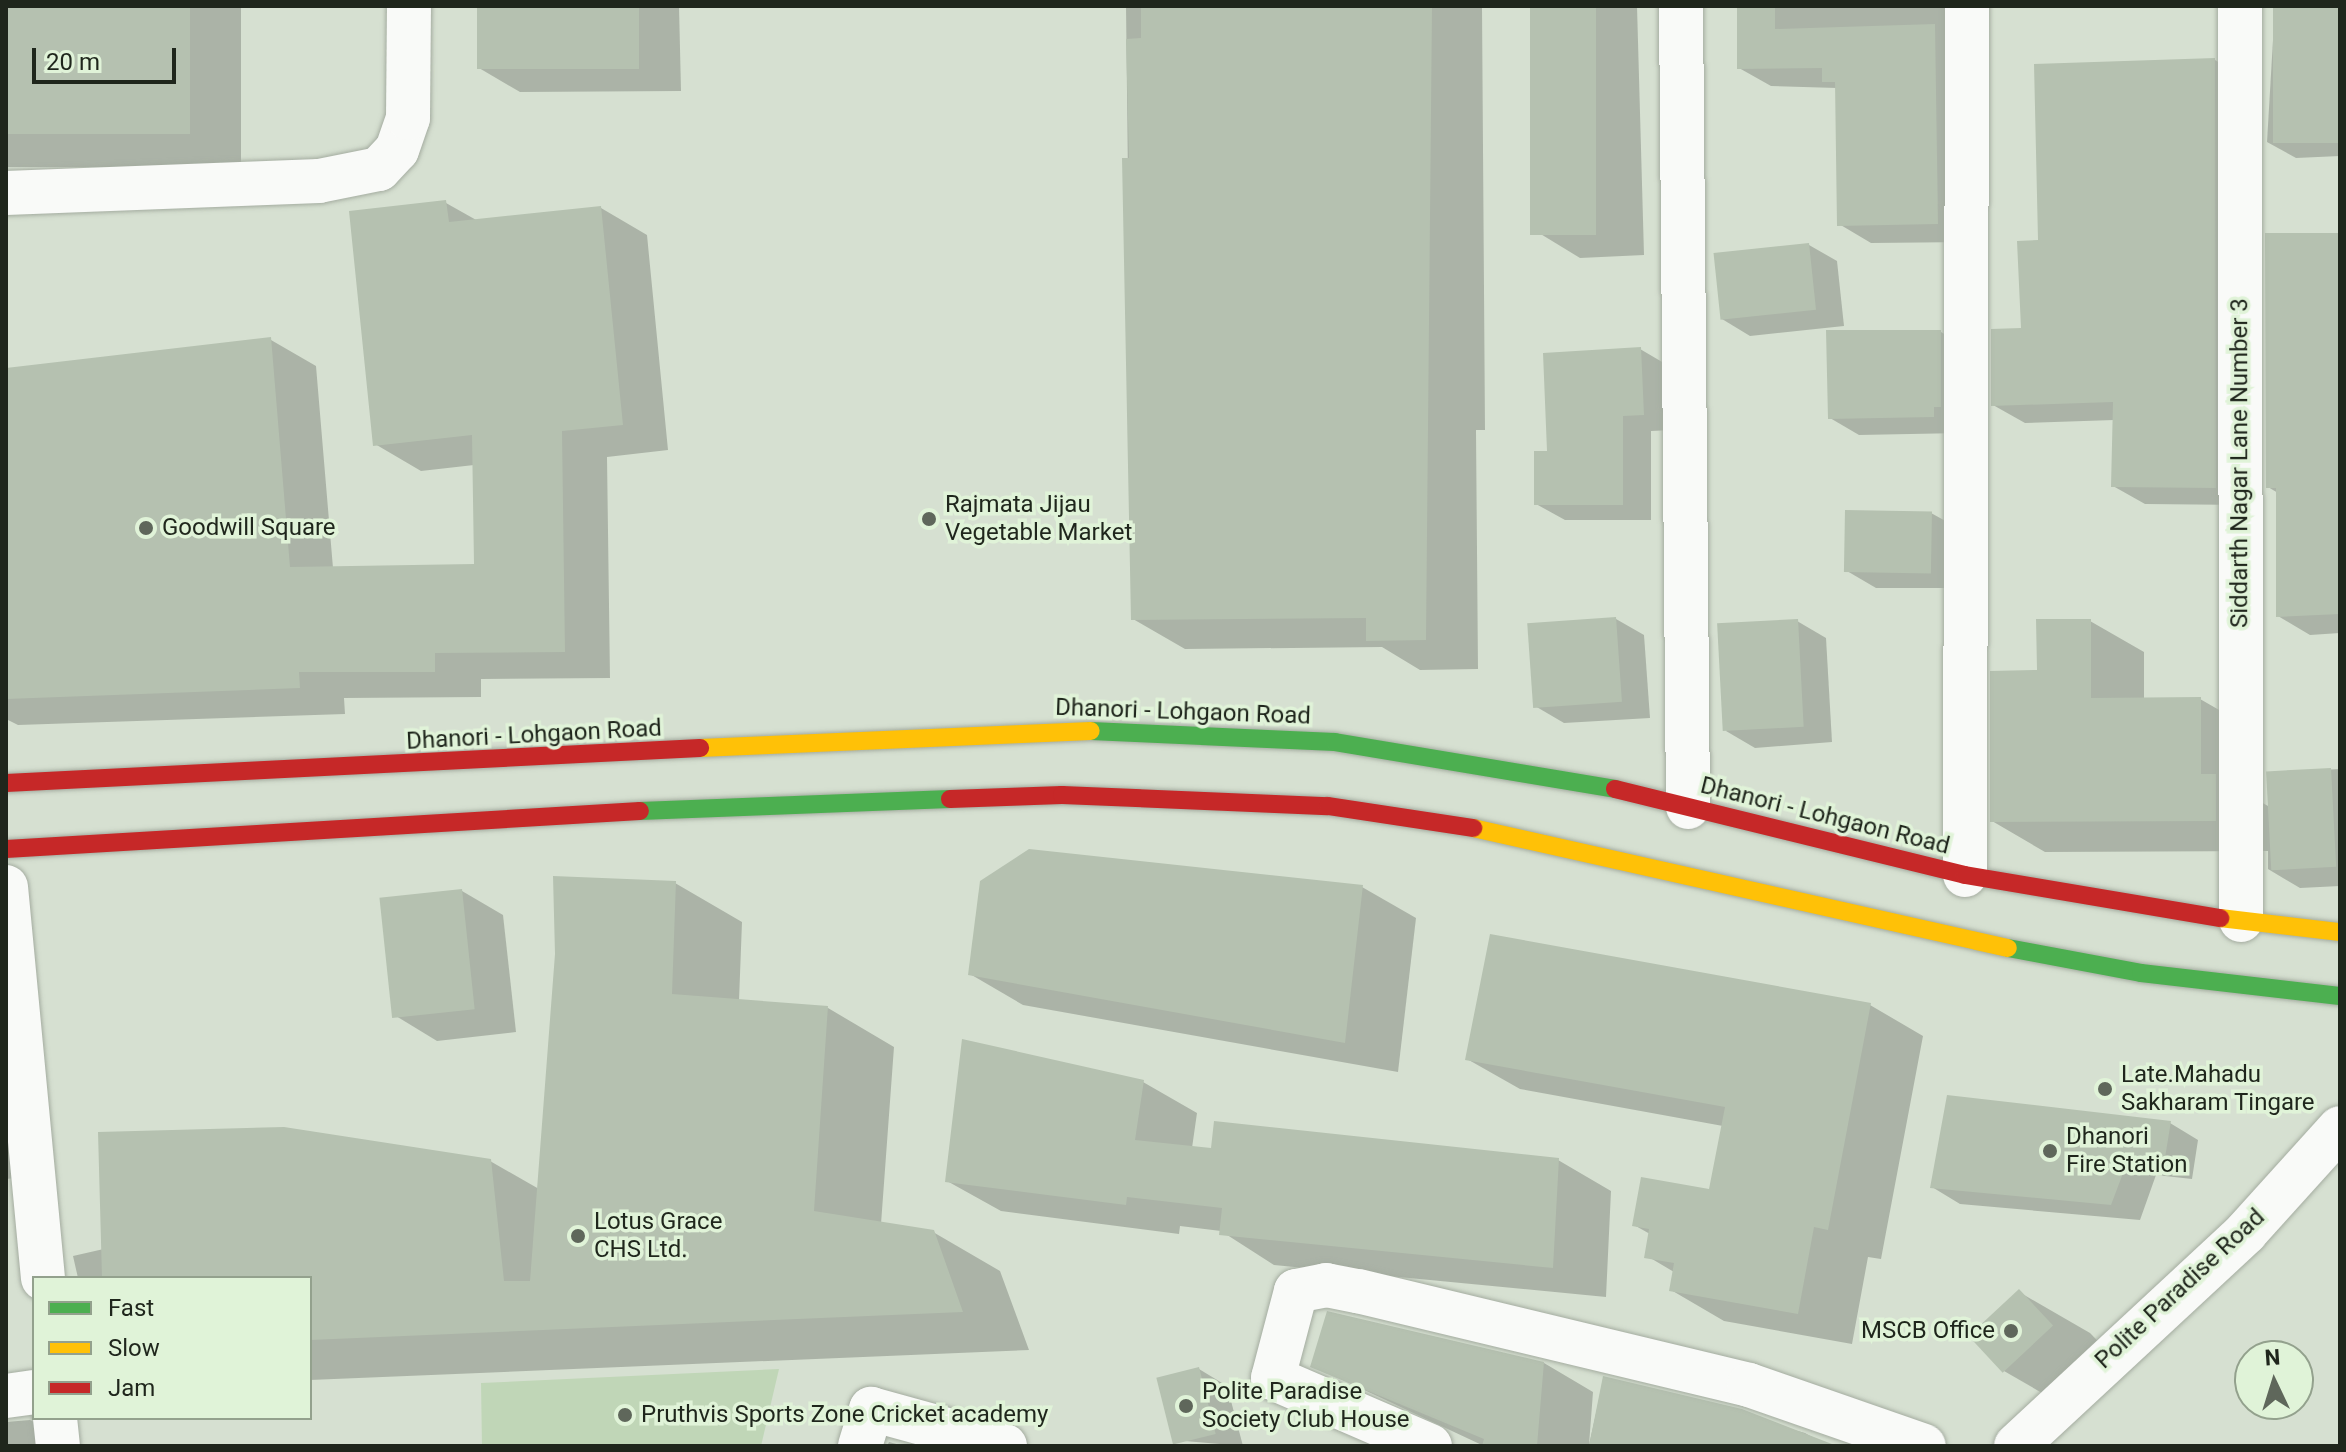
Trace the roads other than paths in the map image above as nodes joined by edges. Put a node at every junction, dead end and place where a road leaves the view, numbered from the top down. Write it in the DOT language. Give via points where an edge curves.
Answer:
graph roads {
  1 [pos="409,6"];
  2 [pos="1681,6"];
  3 [pos="1967,6"];
  4 [pos="2240,6"];
  5 [pos="6,193"];
  6 [pos="6,783"];
  7 [pos="1688,807"];
  8 [pos="6,849"];
  9 [pos="1965,875"];
  10 [pos="6,887"];
  11 [pos="2241,920"];
  12 [pos="2340,932"];
  13 [pos="2340,996"];
  14 [pos="2340,1128"];
  15 [pos="43,1276"];
  16 [pos="32,1392"];
  17 [pos="6,1396"];
  18 [pos="55,1420"];
  19 [pos="1850,1434"];
  20 [pos="58,1446"];
  21 [pos="860,1446"];
  22 [pos="1005,1446"];
  23 [pos="1430,1446"];
  24 [pos="1924,1446"];
  25 [pos="2016,1446"];
  1 -- 5 [label="street" via="408,118 397,150 379,169 319,181"];
  2 -- 7 [label="street"];
  3 -- 9 [label="street"];
  4 -- 11 [label="street, Siddarth Nagar Lane Number 3"];
  6 -- 7 [label="main road, Dhanori - Lohgaon Road" via="1062,730 1335,742 1499,764"];
  7 -- 9 [label="main road, Dhanori - Lohgaon Road"];
  8 -- 13 [label="main road" via="693,808 1048,795 1328,806 1547,839 1951,937 2141,973"];
  9 -- 11 [label="main road, Dhanori - Lohgaon Road"];
  10 -- 15 [label="street"];
  11 -- 12 [label="main road, Dhanori - Lohgaon Road"];
  14 -- 25 [label="street, Polite Paradise Road" via="2246,1232"];
  16 -- 17 [label="street"];
  18 -- 20 [label="street"];
  19 -- 23 [label="street" via="1749,1385 1358,1291 1326,1285 1296,1291 1273,1378"];
  19 -- 24 [label="street"];
  21 -- 22 [label="street" via="871,1409"];
}
